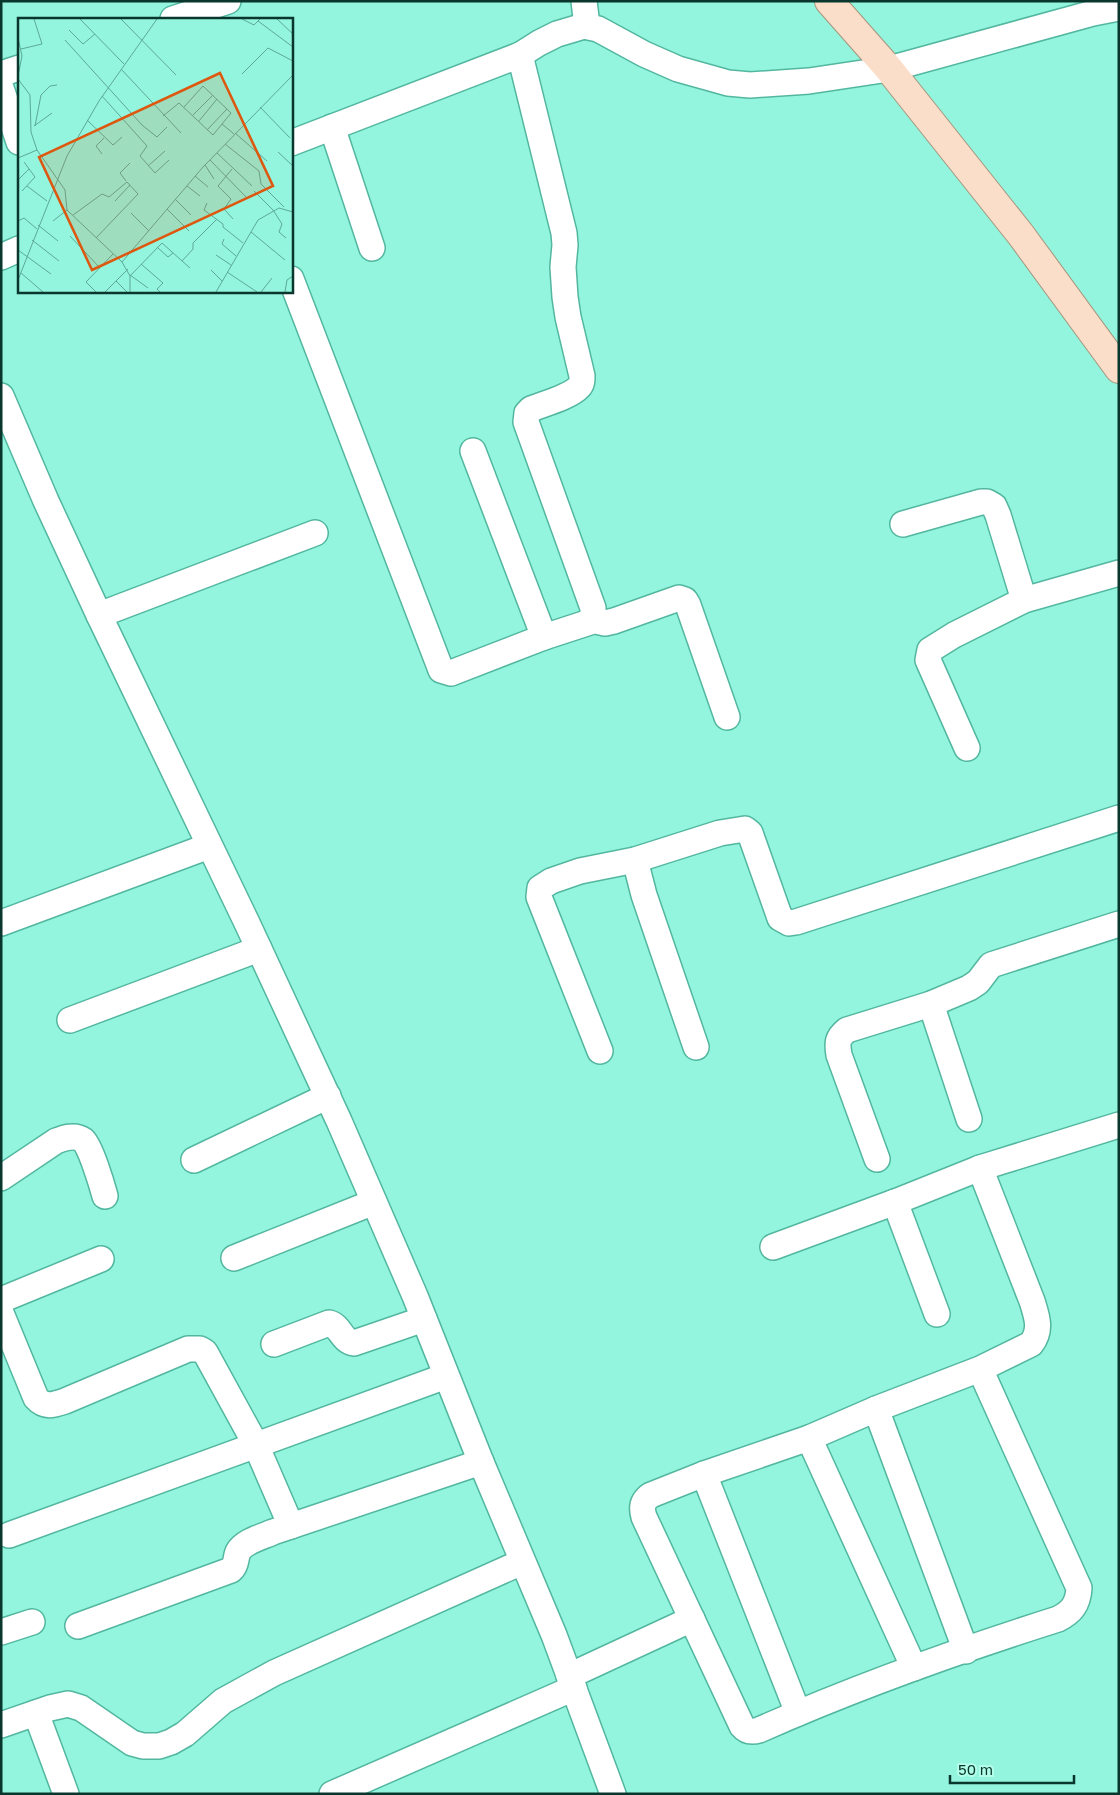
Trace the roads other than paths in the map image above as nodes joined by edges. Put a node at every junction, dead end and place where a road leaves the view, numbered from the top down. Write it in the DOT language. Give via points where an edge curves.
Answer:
graph roads {
  1 [pos="228,1"];
  2 [pos="584,1"];
  3 [pos="829,1"];
  4 [pos="1119,8"];
  5 [pos="176,18"];
  6 [pos="587,26"];
  7 [pos="520,55"];
  8 [pos="18,68"];
  9 [pos="889,69"];
  10 [pos="1,74"];
  11 [pos="1,88"];
  12 [pos="332,127"];
  13 [pos="18,139"];
  14 [pos="292,143"];
  15 [pos="372,248"];
  16 [pos="18,249"];
  17 [pos="1,257"];
  18 [pos="292,282"];
  19 [pos="1119,369"];
  20 [pos="1,396"];
  21 [pos="473,451"];
  22 [pos="902,524"];
  23 [pos="315,533"];
  24 [pos="1119,573"];
  25 [pos="1024,600"];
  26 [pos="99,615"];
  27 [pos="592,620"];
  28 [pos="544,637"];
  29 [pos="727,717"];
  30 [pos="967,748"];
  31 [pos="1119,818"];
  32 [pos="209,846"];
  33 [pos="636,860"];
  34 [pos="1,923"];
  35 [pos="1119,924"];
  36 [pos="259,949"];
  37 [pos="931,1004"];
  38 [pos="70,1020"];
  39 [pos="696,1047"];
  40 [pos="600,1051"];
  41 [pos="328,1096"];
  42 [pos="969,1119"];
  43 [pos="1119,1125"];
  44 [pos="877,1158"];
  45 [pos="194,1160"];
  46 [pos="980,1168"];
  47 [pos="1,1178"];
  48 [pos="105,1196"];
  49 [pos="374,1202"];
  50 [pos="895,1202"];
  51 [pos="773,1247"];
  52 [pos="234,1258"];
  53 [pos="101,1259"];
  54 [pos="1,1300"];
  55 [pos="1,1313"];
  56 [pos="937,1314"];
  57 [pos="424,1319"];
  58 [pos="274,1344"];
  59 [pos="980,1369"];
  60 [pos="446,1376"];
  61 [pos="876,1409"];
  62 [pos="809,1438"];
  63 [pos="256,1445"];
  64 [pos="481,1462"];
  65 [pos="704,1474"];
  66 [pos="291,1526"];
  67 [pos="9,1535"];
  68 [pos="522,1562"];
  69 [pos="692,1618"];
  70 [pos="32,1622"];
  71 [pos="78,1626"];
  72 [pos="1,1632"];
  73 [pos="966,1651"];
  74 [pos="914,1668"];
  75 [pos="571,1682"];
  76 [pos="36,1712"];
  77 [pos="798,1713"];
  78 [pos="1,1725"];
  79 [pos="66,1794"];
  80 [pos="332,1794"];
  81 [pos="613,1794"];
  1 -- 5 [label="street"];
  2 -- 6 [label="street"];
  3 -- 9 [label="main road"];
  4 -- 9 [label="street"];
  6 -- 7 [label="street" via="556,34"];
  6 -- 9 [label="street" via="678,69 728,83 750,85 809,81"];
  7 -- 12 [label="street"];
  7 -- 27 [label="street" via="564,232 562,267 565,297 582,376 581,384 572,393 530,409 526,422 593,608"];
  8 -- 10 [label="street"];
  9 -- 19 [label="main road" via="1021,235"];
  11 -- 13 [label="street"];
  12 -- 14 [label="street"];
  12 -- 15 [label="street"];
  16 -- 17 [label="street"];
  18 -- 28 [label="street" via="441,670 451,673"];
  20 -- 26 [label="street"];
  21 -- 28 [label="street"];
  22 -- 25 [label="street" via="981,502 994,506"];
  23 -- 26 [label="street"];
  24 -- 25 [label="street"];
  25 -- 30 [label="street" via="930,650 928,660"];
  26 -- 32 [label="street"];
  27 -- 28 [label="street"];
  27 -- 29 [label="street" via="605,623 679,598 685,600"];
  31 -- 33 [label="street" via="789,923 780,918 750,833 745,829 720,833"];
  32 -- 34 [label="street"];
  32 -- 36 [label="street"];
  33 -- 39 [label="street" via="644,895"];
  33 -- 40 [label="street" via="596,866 567,875 543,884 538,892"];
  35 -- 37 [label="street" via="991,965 974,986"];
  36 -- 38 [label="street"];
  36 -- 41 [label="street"];
  37 -- 42 [label="street"];
  37 -- 44 [label="street" via="847,1030 837,1040 839,1055"];
  41 -- 45 [label="street"];
  41 -- 49 [label="street"];
  43 -- 46 [label="street"];
  46 -- 50 [label="street"];
  46 -- 59 [label="street" via="1038,1322 1036,1338 1030,1344"];
  47 -- 48 [label="street" via="63,1138 77,1137 87,1144"];
  49 -- 52 [label="street"];
  49 -- 57 [label="street"];
  50 -- 51 [label="street"];
  50 -- 56 [label="street"];
  53 -- 54 [label="street"];
  55 -- 63 [label="street" via="36,1398 41,1403 52,1406 183,1351 200,1349 209,1357"];
  57 -- 58 [label="street" via="354,1343 345,1340 336,1326 329,1323"];
  57 -- 60 [label="street"];
  59 -- 61 [label="street"];
  59 -- 73 [label="street" via="1079,1588 1075,1607 1066,1615"];
  60 -- 63 [label="street"];
  60 -- 64 [label="street"];
  61 -- 62 [label="street"];
  61 -- 73 [label="street"];
  62 -- 65 [label="street"];
  62 -- 74 [label="street"];
  63 -- 66 [label="street"];
  63 -- 67 [label="street"];
  64 -- 66 [label="street"];
  64 -- 68 [label="street"];
  65 -- 69 [label="street" via="651,1495 642,1503 642,1510"];
  65 -- 77 [label="street"];
  66 -- 71 [label="street" via="245,1544 231,1570"];
  68 -- 75 [label="street"];
  68 -- 76 [label="street" via="274,1673 223,1701 185,1734 159,1746 132,1743 87,1712 68,1704"];
  69 -- 75 [label="street"];
  69 -- 77 [label="street" via="744,1729 750,1732 759,1730"];
  70 -- 72 [label="street"];
  73 -- 74 [label="street"];
  74 -- 77 [label="street"];
  75 -- 80 [label="street"];
  75 -- 81 [label="street"];
  76 -- 78 [label="street"];
  76 -- 79 [label="street"];
}
